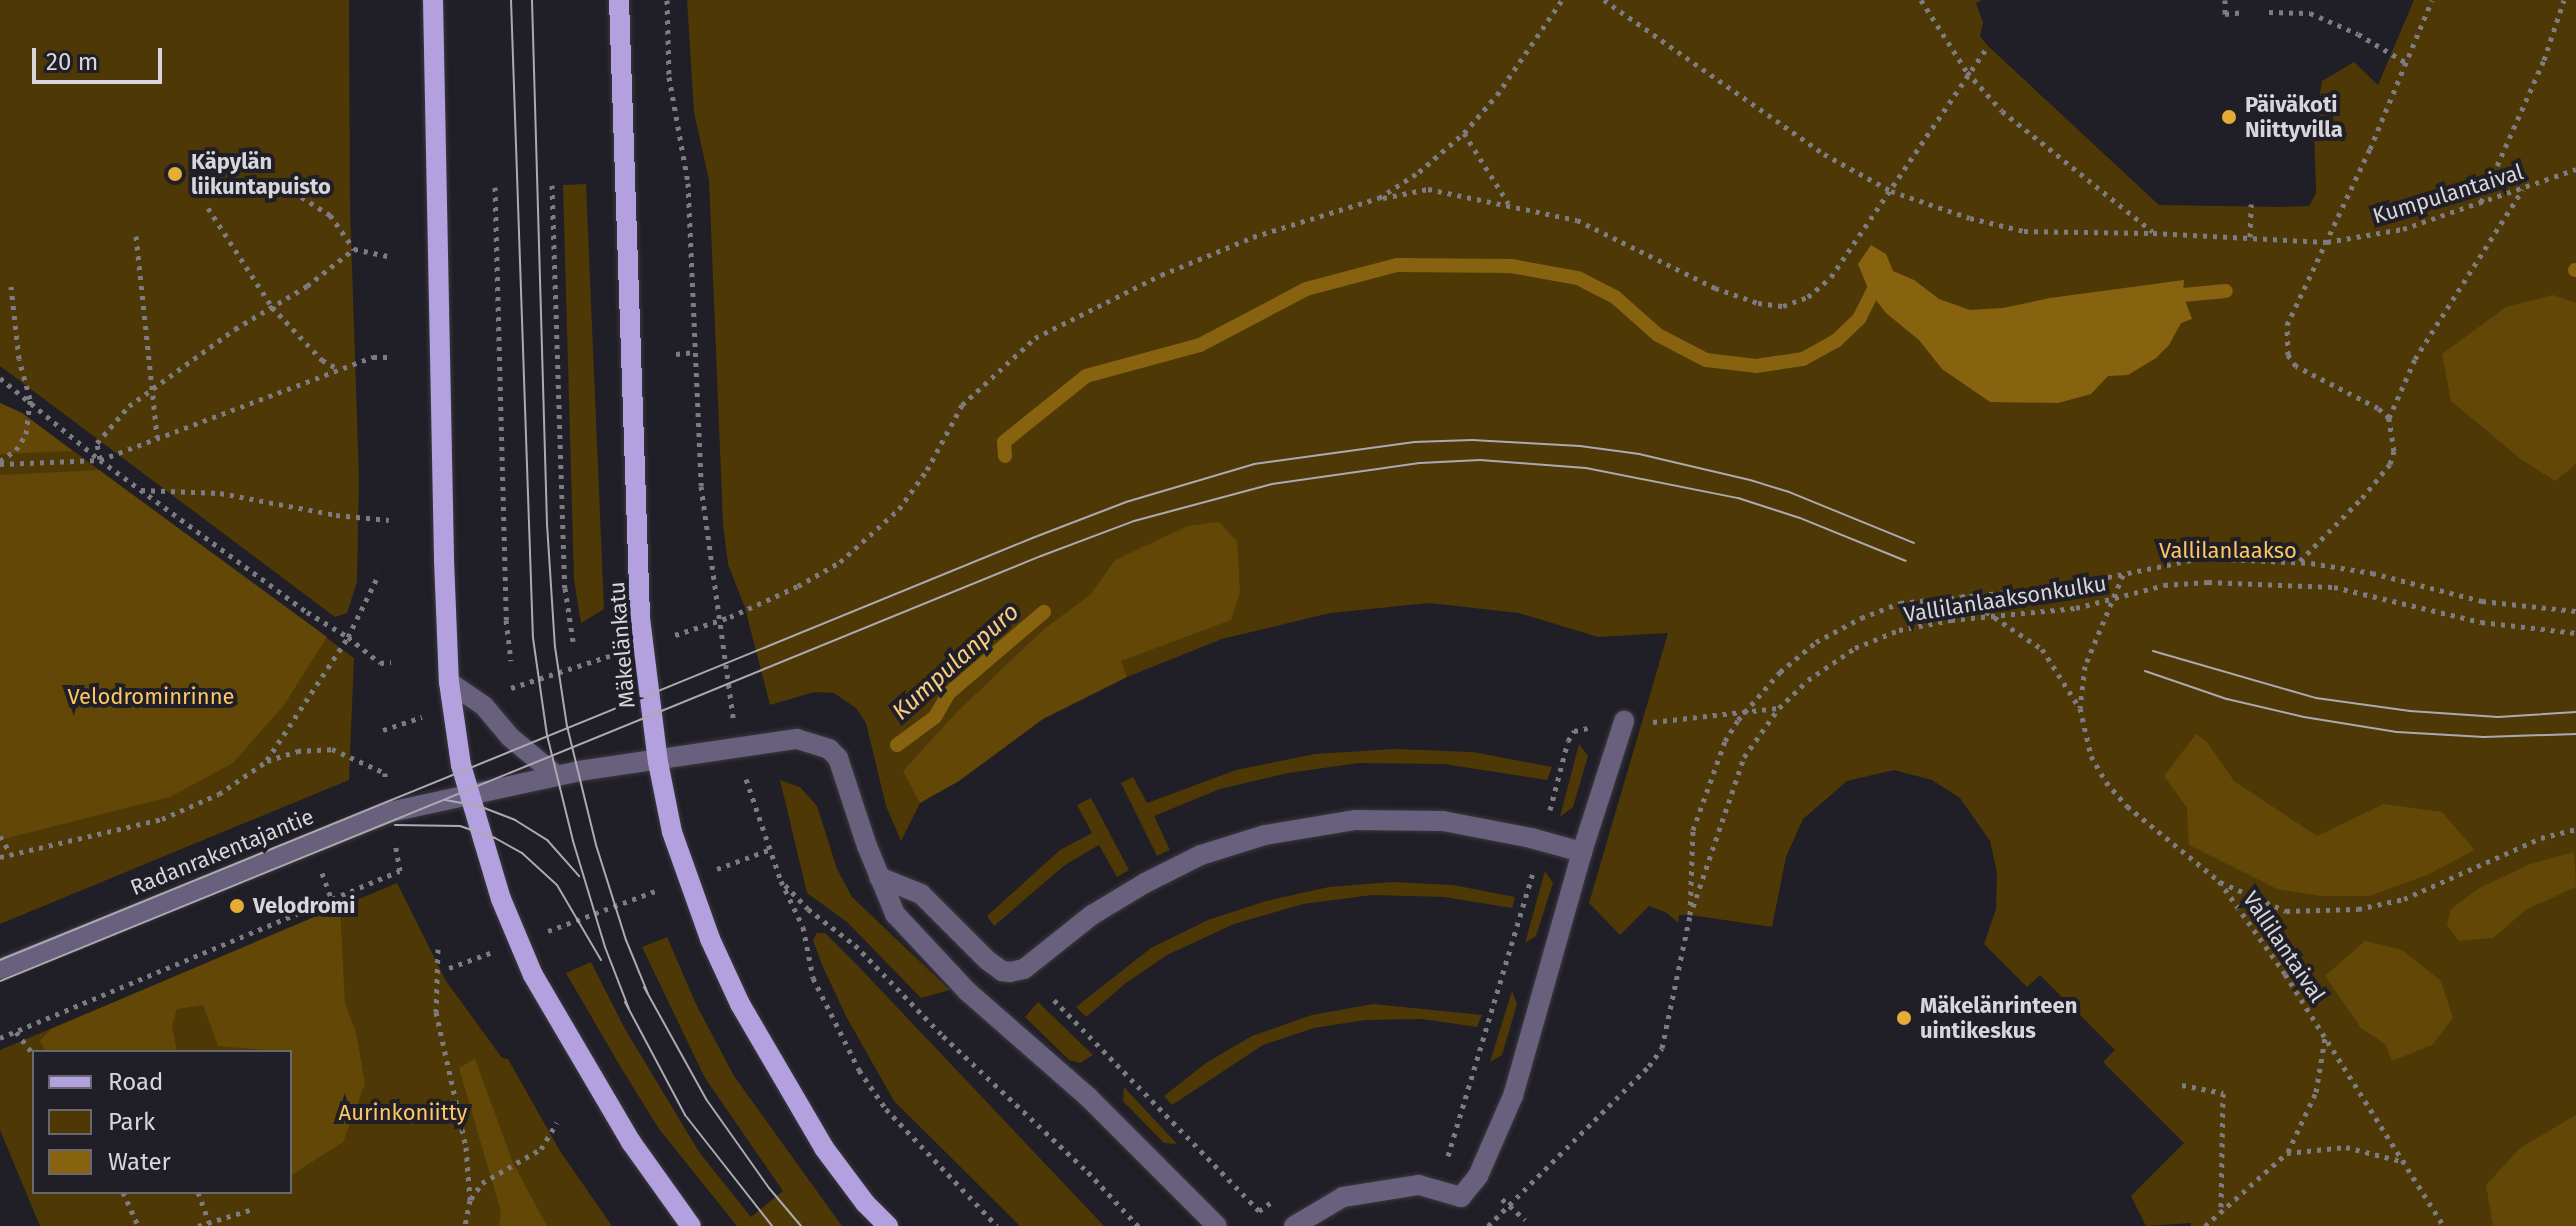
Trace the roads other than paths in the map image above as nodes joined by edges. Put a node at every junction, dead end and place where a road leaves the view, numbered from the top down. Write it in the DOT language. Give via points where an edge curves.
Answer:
graph roads {
  1 [pos="433,0"];
  2 [pos="619,0"];
  3 [pos="449,682"];
  4 [pos="1624,721"];
  5 [pos="658,762"];
  6 [pos="557,776"];
  7 [pos="468,794"];
  8 [pos="1582,852"];
  9 [pos="879,877"];
  10 [pos="0,969"];
  11 [pos="691,1226"];
  12 [pos="888,1226"];
  13 [pos="1217,1226"];
  14 [pos="1294,1226"];
  1 -- 3 [label="main road"];
  2 -- 5 [label="main road, Mäkelänkatu" via="644,645"];
  3 -- 6 [label="lane" via="476,699 510,737"];
  3 -- 7 [label="main road"];
  4 -- 8 [label="lane"];
  5 -- 6 [label="lane, Radanrakentajantie"];
  5 -- 9 [label="lane, Radanrakentajantie" via="797,739 829,749 848,778"];
  5 -- 12 [label="main road, Mäkelänkatu" via="672,832 740,1004 824,1148"];
  6 -- 7 [label="lane, Radanrakentajantie"];
  7 -- 10 [label="lane, Radanrakentajantie" via="362,821"];
  7 -- 11 [label="main road" via="533,975 631,1142"];
  8 -- 9 [label="lane" via="1443,821 1356,820 1265,835 1201,855 1145,883 1092,915 1024,969 1002,971 921,894"];
  8 -- 14 [label="lane" via="1513,1096 1478,1176 1461,1197 1419,1185 1343,1197"];
  9 -- 13 [label="lane, Radanrakentajantie" via="895,914 928,951 1088,1097"];
}
